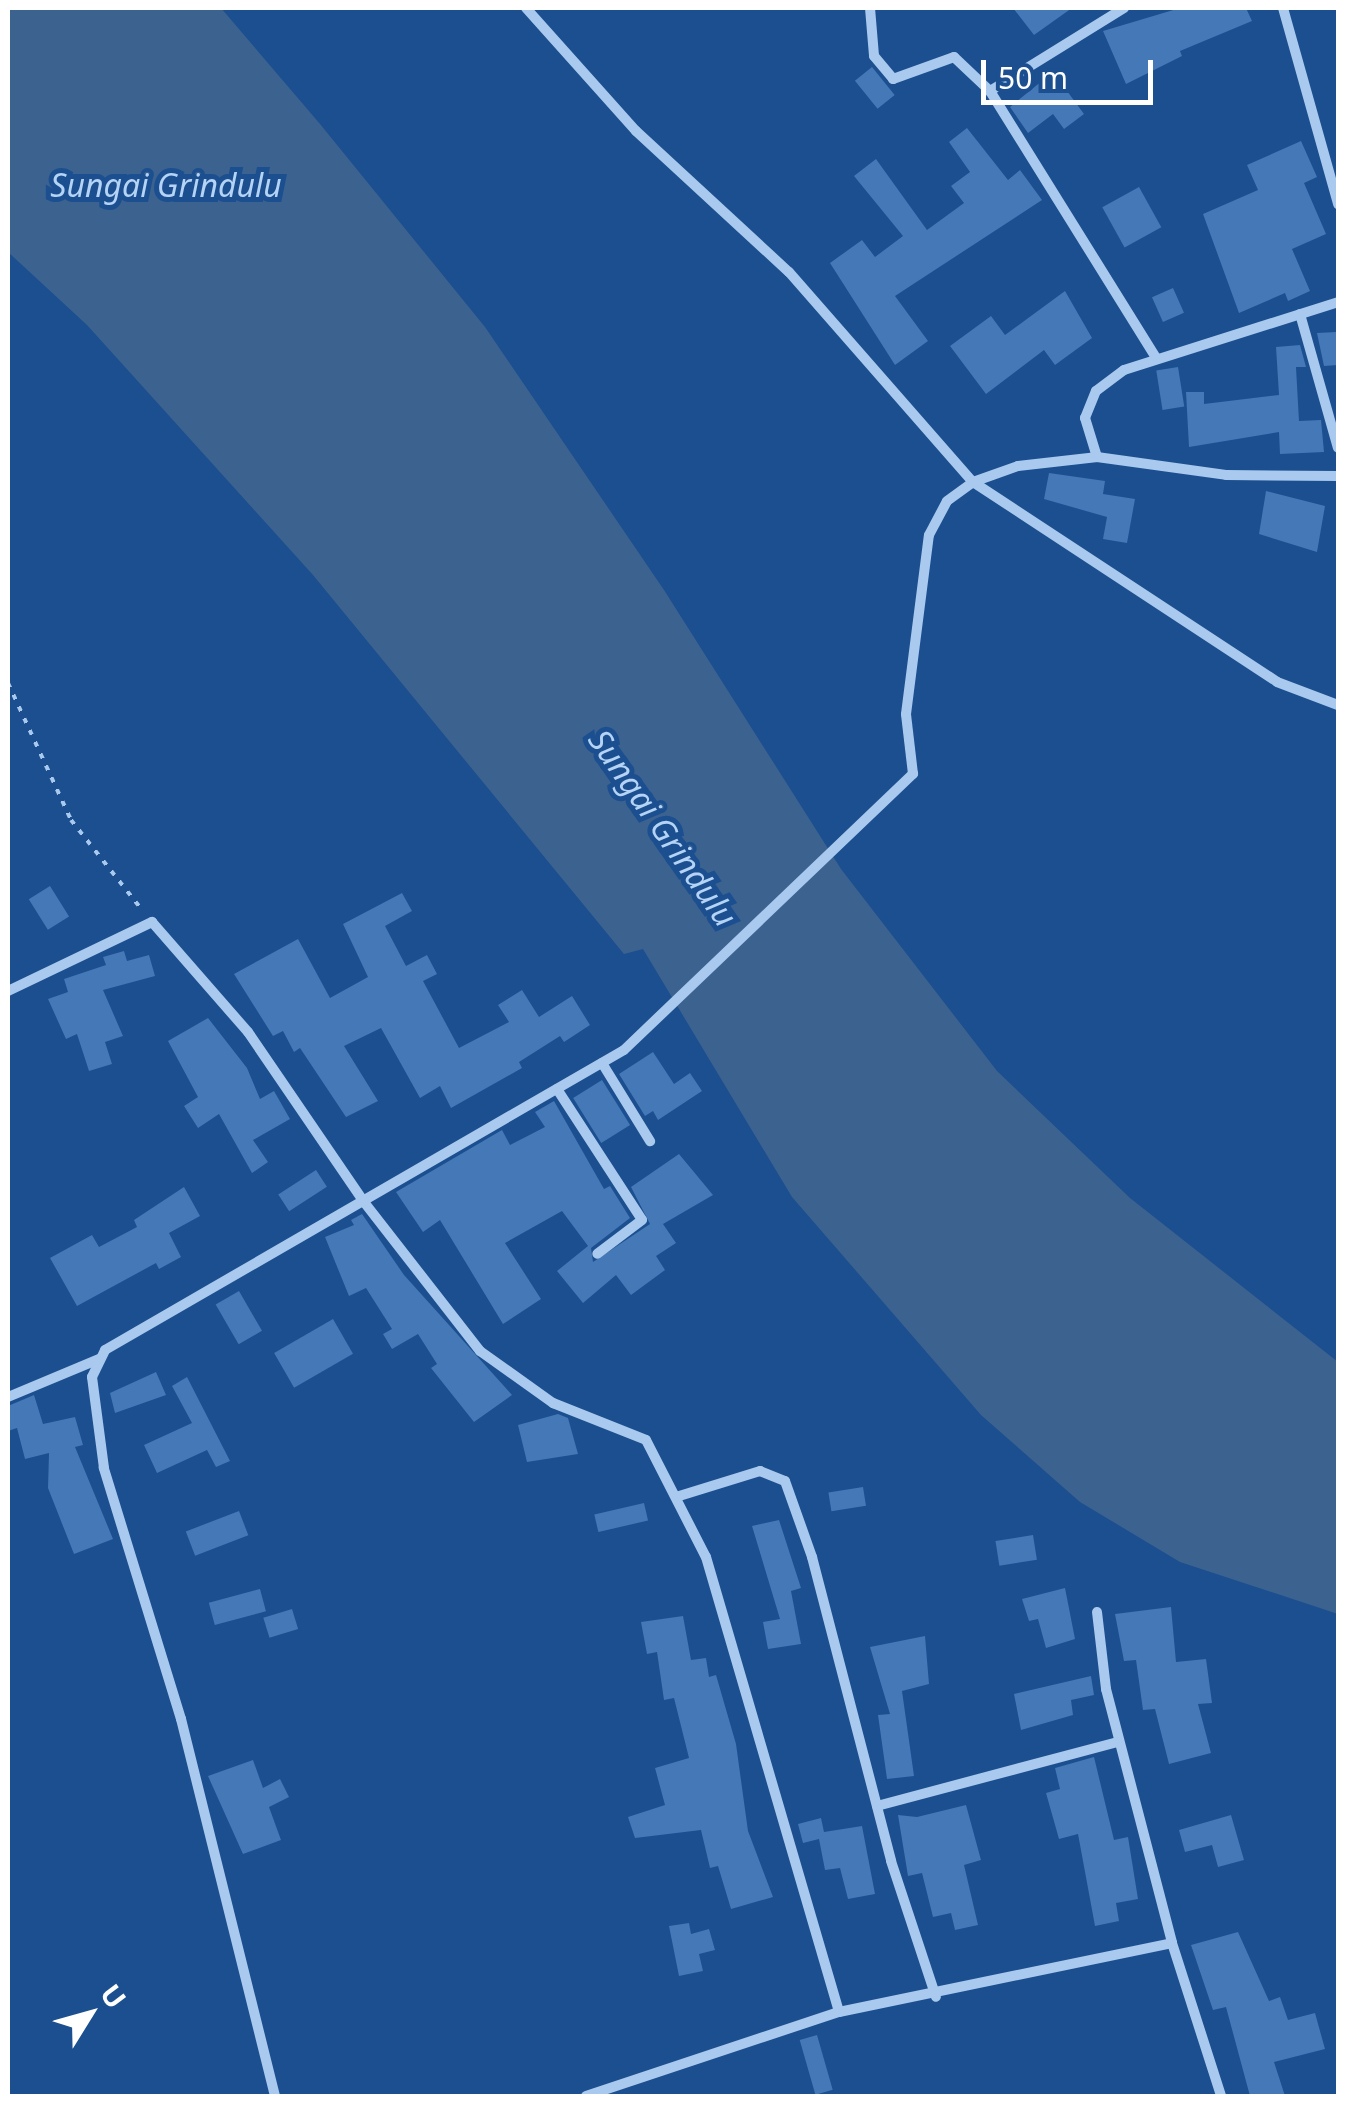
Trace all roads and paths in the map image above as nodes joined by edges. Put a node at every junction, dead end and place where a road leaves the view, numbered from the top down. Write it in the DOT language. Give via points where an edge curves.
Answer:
graph roads {
  1 [pos="526,8"];
  2 [pos="870,8"];
  3 [pos="1124,8"];
  4 [pos="1283,8"];
  5 [pos="1104,12"];
  6 [pos="990,92"];
  7 [pos="1338,204"];
  8 [pos="1338,302"];
  9 [pos="1300,314"];
  10 [pos="1156,358"];
  11 [pos="1338,448"];
  12 [pos="1097,457"];
  13 [pos="1338,476"];
  14 [pos="973,482"];
  15 [pos="8,684"];
  16 [pos="1338,705"];
  17 [pos="152,922"];
  18 [pos="8,991"];
  19 [pos="602,1063"];
  20 [pos="557,1089"];
  21 [pos="650,1141"];
  22 [pos="364,1202"];
  23 [pos="596,1254"];
  24 [pos="100,1359"];
  25 [pos="8,1397"];
  26 [pos="676,1498"];
  27 [pos="1096,1612"];
  28 [pos="1118,1742"];
  29 [pos="878,1806"];
  30 [pos="1172,1943"];
  31 [pos="936,1996"];
  32 [pos="839,2012"];
  33 [pos="276,2096"];
  34 [pos="586,2096"];
  35 [pos="1221,2096"];
  1 -- 14 [label="street" via="636,131 790,272"];
  2 -- 6 [label="street" via="874,56 894,79 954,57"];
  3 -- 5 [label="street"];
  4 -- 7 [label="street"];
  5 -- 6 [label="street"];
  6 -- 10 [label="street"];
  8 -- 9 [label="street"];
  9 -- 10 [label="street"];
  9 -- 11 [label="street"];
  10 -- 12 [label="street" via="1096,391 1085,418"];
  12 -- 13 [label="street" via="1226,475"];
  12 -- 14 [label="street" via="1018,466"];
  14 -- 16 [label="street" via="1277,682"];
  14 -- 19 [label="street" via="947,501 930,535 906,714 914,774"];
  15 -- 17 [label="path" via="71,820"];
  17 -- 18 [label="street"];
  17 -- 22 [label="street" via="248,1032"];
  19 -- 20 [label="street"];
  19 -- 21 [label="street"];
  20 -- 22 [label="street"];
  20 -- 23 [label="street" via="642,1220"];
  22 -- 24 [label="street" via="130,1332"];
  22 -- 26 [label="street" via="480,1351 553,1402 636,1431"];
  24 -- 25 [label="street"];
  24 -- 33 [label="street" via="92,1377 104,1468 181,1719"];
  26 -- 29 [label="street" via="760,1471 785,1481"];
  26 -- 32 [label="street" via="706,1557"];
  27 -- 28 [label="street"];
  28 -- 29 [label="street"];
  28 -- 30 [label="street"];
  29 -- 31 [label="street"];
  30 -- 31 [label="street"];
  30 -- 35 [label="street"];
  31 -- 32 [label="street"];
  32 -- 34 [label="street"];
}
